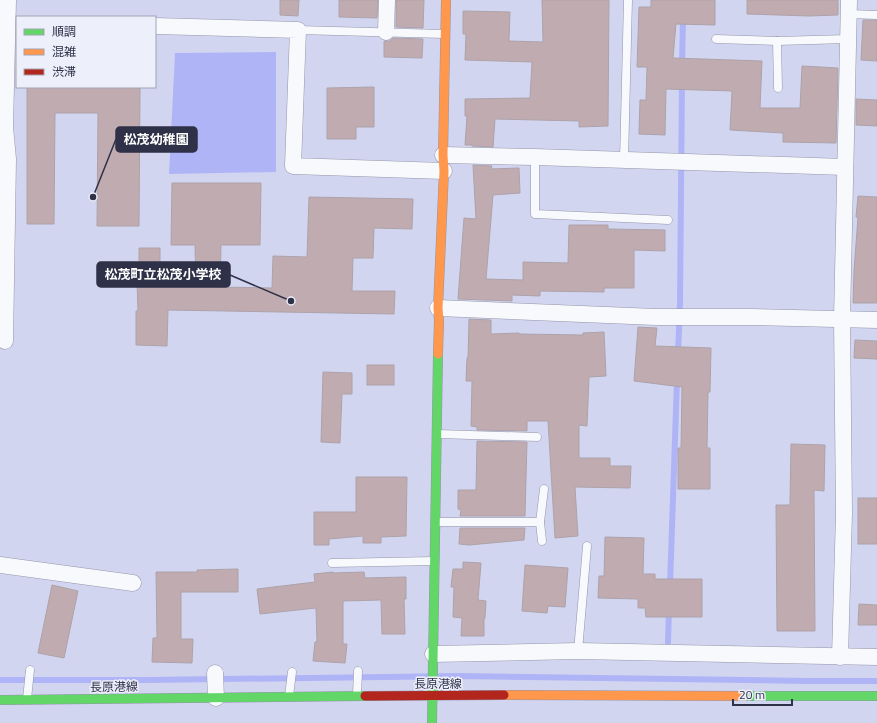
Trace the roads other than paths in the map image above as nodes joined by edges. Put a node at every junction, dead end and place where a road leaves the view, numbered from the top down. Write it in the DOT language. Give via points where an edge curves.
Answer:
graph roads {
  1 [pos="8,0"];
  2 [pos="387,0"];
  3 [pos="446,0"];
  4 [pos="628,0"];
  5 [pos="849,7"];
  6 [pos="877,15"];
  7 [pos="12,24"];
  8 [pos="156,26"];
  9 [pos="298,30"];
  10 [pos="386,32"];
  11 [pos="445,34"];
  12 [pos="716,38"];
  13 [pos="848,39"];
  14 [pos="777,41"];
  15 [pos="778,88"];
  16 [pos="2,127"];
  17 [pos="443,155"];
  18 [pos="535,157"];
  19 [pos="624,160"];
  20 [pos="846,167"];
  21 [pos="444,171"];
  22 [pos="668,220"];
  23 [pos="438,308"];
  24 [pos="842,319"];
  25 [pos="877,320"];
  26 [pos="5,341"];
  27 [pos="437,434"];
  28 [pos="537,437"];
  29 [pos="544,489"];
  30 [pos="435,522"];
  31 [pos="540,522"];
  32 [pos="542,541"];
  33 [pos="587,546"];
  34 [pos="435,561"];
  35 [pos="332,562"];
  36 [pos="0,565"];
  37 [pos="133,583"];
  38 [pos="578,651"];
  39 [pos="840,657"];
  40 [pos="877,657"];
  41 [pos="433,661"];
  42 [pos="30,670"];
  43 [pos="358,671"];
  44 [pos="292,672"];
  45 [pos="215,673"];
  46 [pos="357,696"];
  47 [pos="432,696"];
  48 [pos="877,696"];
  49 [pos="289,697"];
  50 [pos="216,698"];
  51 [pos="0,700"];
  52 [pos="27,700"];
  53 [pos="432,723"];
  1 -- 7 [label="street"];
  2 -- 10 [label="street"];
  3 -- 11 [label="main road"];
  4 -- 19 [label="lane"];
  5 -- 6 [label="lane"];
  5 -- 13 [label="street"];
  7 -- 16 [label="street"];
  8 -- 9 [label="street"];
  9 -- 10 [label="lane"];
  9 -- 21 [label="street" via="293,166"];
  10 -- 11 [label="lane"];
  11 -- 17 [label="main road"];
  12 -- 14 [label="lane"];
  13 -- 14 [label="lane"];
  13 -- 20 [label="street"];
  14 -- 15 [label="lane"];
  16 -- 26 [label="street" via="8,159"];
  17 -- 18 [label="street"];
  17 -- 21 [label="main road"];
  18 -- 19 [label="street"];
  18 -- 22 [label="lane" via="535,214"];
  19 -- 20 [label="street"];
  20 -- 24 [label="street"];
  21 -- 23 [label="main road"];
  23 -- 24 [label="street" via="656,317"];
  23 -- 27 [label="main road"];
  24 -- 25 [label="street"];
  24 -- 39 [label="street" via="844,512"];
  27 -- 28 [label="lane"];
  27 -- 30 [label="main road"];
  29 -- 31 [label="lane"];
  30 -- 31 [label="lane"];
  30 -- 34 [label="main road"];
  31 -- 32 [label="lane"];
  33 -- 38 [label="lane"];
  34 -- 35 [label="lane"];
  34 -- 41 [label="main road"];
  36 -- 37 [label="street"];
  38 -- 39 [label="street"];
  38 -- 41 [label="street"];
  39 -- 40 [label="street"];
  41 -- 47 [label="main road"];
  42 -- 52 [label="lane"];
  43 -- 46 [label="lane"];
  44 -- 49 [label="lane"];
  45 -- 50 [label="street"];
  46 -- 47 [label="main road, 長原港線"];
  46 -- 49 [label="main road, 長原港線"];
  47 -- 48 [label="main road, 長原港線"];
  47 -- 53 [label="main road"];
  49 -- 50 [label="main road, 長原港線"];
  50 -- 52 [label="main road, 長原港線"];
  51 -- 52 [label="main road, 長原港線"];
}
